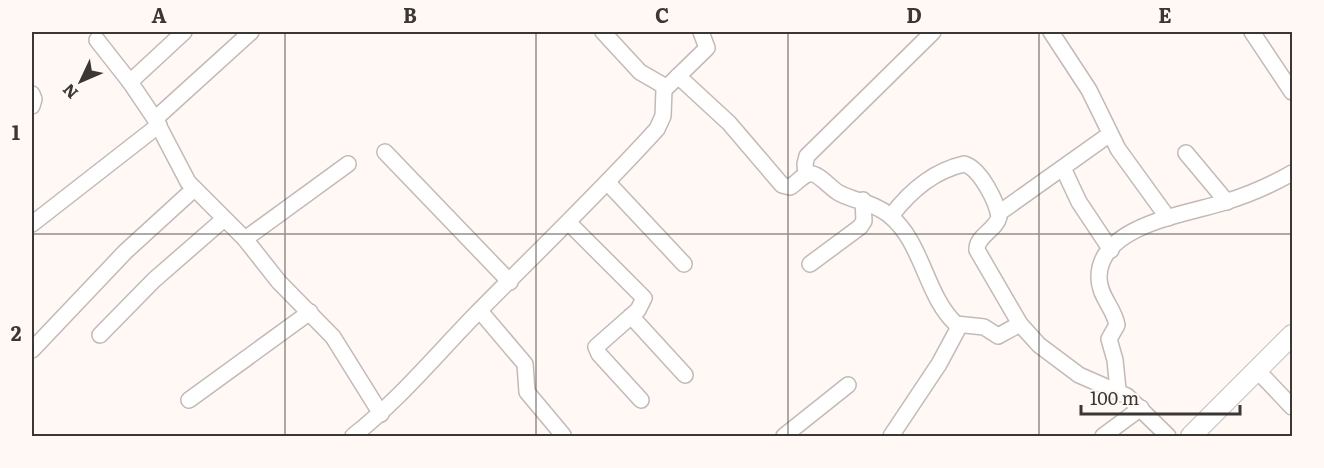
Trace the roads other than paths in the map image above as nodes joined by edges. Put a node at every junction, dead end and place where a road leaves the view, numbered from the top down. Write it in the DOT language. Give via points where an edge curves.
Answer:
graph roads {
  1 [pos="184,32"];
  2 [pos="251,32"];
  3 [pos="603,32"];
  4 [pos="701,32"];
  5 [pos="933,32"];
  6 [pos="1050,32"];
  7 [pos="1252,32"];
  8 [pos="97,40"];
  9 [pos="678,76"];
  10 [pos="130,82"];
  11 [pos="666,87"];
  12 [pos="1293,92"];
  13 [pos="32,94"];
  14 [pos="32,106"];
  15 [pos="157,122"];
  16 [pos="1110,134"];
  17 [pos="385,152"];
  18 [pos="1186,153"];
  19 [pos="348,164"];
  20 [pos="1063,168"];
  21 [pos="1293,173"];
  22 [pos="806,175"];
  23 [pos="608,183"];
  24 [pos="194,189"];
  25 [pos="862,200"];
  26 [pos="1227,202"];
  27 [pos="999,213"];
  28 [pos="891,216"];
  29 [pos="1168,218"];
  30 [pos="224,219"];
  31 [pos="569,223"];
  32 [pos="32,224"];
  33 [pos="245,239"];
  34 [pos="1111,250"];
  35 [pos="684,264"];
  36 [pos="810,264"];
  37 [pos="510,282"];
  38 [pos="480,311"];
  39 [pos="310,312"];
  40 [pos="631,316"];
  41 [pos="1020,324"];
  42 [pos="960,325"];
  43 [pos="100,335"];
  44 [pos="1293,335"];
  45 [pos="32,350"];
  46 [pos="1257,370"];
  47 [pos="685,375"];
  48 [pos="849,385"];
  49 [pos="1118,390"];
  50 [pos="189,400"];
  51 [pos="641,400"];
  52 [pos="1293,407"];
  53 [pos="1141,408"];
  54 [pos="381,414"];
  55 [pos="899,433"];
  56 [pos="563,435"];
  57 [pos="353,436"];
  58 [pos="784,436"];
  59 [pos="1103,436"];
  60 [pos="1168,436"];
  61 [pos="1191,436"];
  1 -- 10 [label="street"];
  2 -- 15 [label="street"];
  3 -- 11 [label="street" via="640,72"];
  4 -- 9 [label="street" via="706,48"];
  5 -- 22 [label="street" via="807,156"];
  6 -- 16 [label="street" via="1089,90"];
  7 -- 12 [label="street"];
  8 -- 10 [label="street"];
  9 -- 11 [label="street"];
  9 -- 22 [label="street" via="735,129 778,182 790,187"];
  10 -- 15 [label="street"];
  11 -- 23 [label="street" via="662,93 663,116 657,129"];
  13 -- 14 [label="street"];
  15 -- 24 [label="street" via="178,168"];
  15 -- 32 [label="street"];
  16 -- 20 [label="street"];
  16 -- 29 [label="street"];
  17 -- 37 [label="street"];
  18 -- 26 [label="street"];
  19 -- 33 [label="street"];
  20 -- 27 [label="street"];
  20 -- 34 [label="street" via="1079,202"];
  21 -- 26 [label="street"];
  22 -- 25 [label="street" via="814,175 837,192"];
  23 -- 31 [label="street"];
  23 -- 35 [label="street"];
  24 -- 30 [label="street"];
  24 -- 45 [label="street" via="125,252"];
  25 -- 28 [label="street"];
  25 -- 36 [label="street" via="864,220 860,227"];
  26 -- 29 [label="street"];
  27 -- 28 [label="street" via="975,170 964,164 927,180"];
  27 -- 41 [label="street" via="999,221 979,241 977,250"];
  28 -- 42 [label="street" via="905,232 953,321"];
  29 -- 34 [label="street" via="1137,228"];
  30 -- 33 [label="street"];
  30 -- 43 [label="street" via="154,280"];
  31 -- 37 [label="street"];
  31 -- 40 [label="street" via="642,295 643,305"];
  33 -- 39 [label="street" via="279,282"];
  34 -- 49 [label="street" via="1100,268 1099,279 1106,303 1117,321 1108,339"];
  37 -- 38 [label="street"];
  38 -- 54 [label="street"];
  38 -- 56 [label="street" via="525,364 527,393"];
  39 -- 50 [label="street"];
  39 -- 54 [label="street" via="333,338"];
  40 -- 47 [label="street"];
  40 -- 51 [label="street" via="596,347"];
  41 -- 42 [label="street" via="998,336 979,326"];
  41 -- 49 [label="street" via="1065,366"];
  42 -- 55 [label="street"];
  44 -- 46 [label="main road"];
  46 -- 52 [label="street"];
  46 -- 61 [label="main road"];
  48 -- 58 [label="street"];
  49 -- 53 [label="street"];
  53 -- 59 [label="street"];
  53 -- 60 [label="street"];
  54 -- 57 [label="street"];
}
